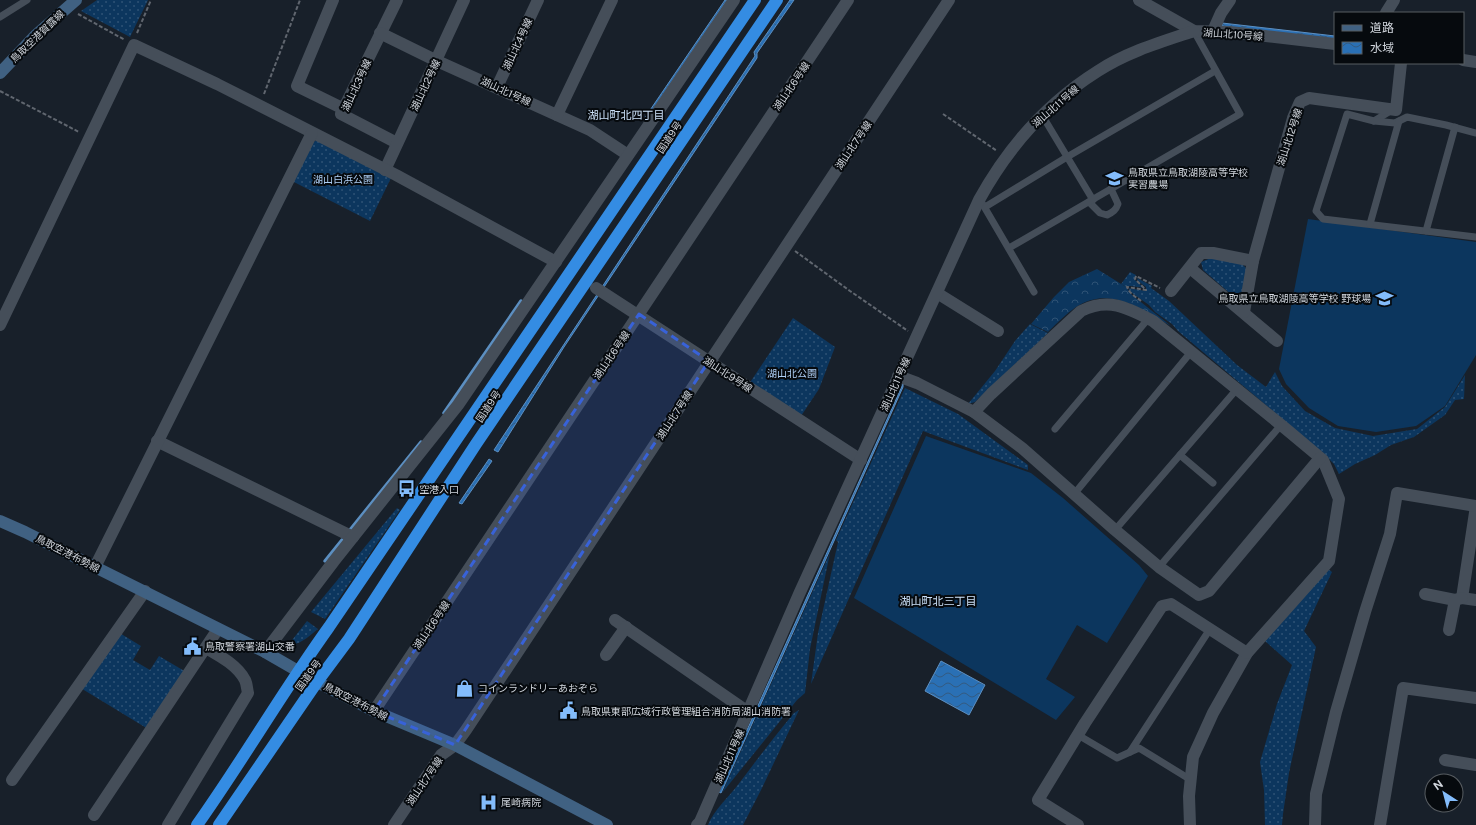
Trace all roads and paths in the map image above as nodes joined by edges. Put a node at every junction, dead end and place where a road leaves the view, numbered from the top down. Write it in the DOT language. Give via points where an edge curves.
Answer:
graph roads {
  1 [pos="27,0"];
  2 [pos="76,0"];
  3 [pos="151,0"];
  4 [pos="300,0"];
  5 [pos="333,0"];
  6 [pos="397,0"];
  7 [pos="464,0"];
  8 [pos="538,0"];
  9 [pos="612,0"];
  10 [pos="734,0"];
  11 [pos="755,0"];
  12 [pos="777,0"];
  13 [pos="848,0"];
  14 [pos="949,0"];
  15 [pos="1139,0"];
  16 [pos="1230,0"];
  17 [pos="1394,0"];
  18 [pos="66,8"];
  19 [pos="1387,12"];
  20 [pos="0,17"];
  21 [pos="1194,31"];
  22 [pos="1213,31"];
  23 [pos="380,33"];
  24 [pos="133,44"];
  25 [pos="1334,44"];
  26 [pos="1464,60"];
  27 [pos="437,61"];
  28 [pos="1476,62"];
  29 [pos="1402,64"];
  30 [pos="1215,71"];
  31 [pos="0,73"];
  32 [pos="497,87"];
  33 [pos="0,91"];
  34 [pos="259,106"];
  35 [pos="344,109"];
  36 [pos="1392,110"];
  37 [pos="943,114"];
  38 [pos="557,115"];
  39 [pos="1042,115"];
  40 [pos="1374,121"];
  41 [pos="1399,121"];
  42 [pos="1455,127"];
  43 [pos="312,133"];
  44 [pos="1476,133"];
  45 [pos="89,138"];
  46 [pos="397,143"];
  47 [pos="628,155"];
  48 [pos="1006,156"];
  49 [pos="1067,157"];
  50 [pos="385,170"];
  51 [pos="1111,189"];
  52 [pos="1091,201"];
  53 [pos="982,203"];
  54 [pos="1370,224"];
  55 [pos="1426,231"];
  56 [pos="1476,237"];
  57 [pos="786,244"];
  58 [pos="1009,248"];
  59 [pos="1253,261"];
  60 [pos="556,262"];
  61 [pos="1190,268"];
  62 [pos="596,288"];
  63 [pos="1171,291"];
  64 [pos="1034,292"];
  65 [pos="937,293"];
  66 [pos="1143,302"];
  67 [pos="1244,312"];
  68 [pos="638,314"];
  69 [pos="1148,319"];
  70 [pos="0,324"];
  71 [pos="998,331"];
  72 [pos="917,337"];
  73 [pos="1277,340"];
  74 [pos="1191,352"];
  75 [pos="709,362"];
  76 [pos="898,376"];
  77 [pos="1237,389"];
  78 [pos="974,412"];
  79 [pos="1281,425"];
  80 [pos="1055,429"];
  81 [pos="157,440"];
  82 [pos="1180,455"];
  83 [pos="1320,458"];
  84 [pos="861,460"];
  85 [pos="1213,483"];
  86 [pos="1075,493"];
  87 [pos="1476,506"];
  88 [pos="0,521"];
  89 [pos="1115,530"];
  90 [pos="354,537"];
  91 [pos="95,567"];
  92 [pos="1159,567"];
  93 [pos="144,591"];
  94 [pos="1425,594"];
  95 [pos="1458,599"];
  96 [pos="1476,600"];
  97 [pos="615,620"];
  98 [pos="626,627"];
  99 [pos="218,629"];
  100 [pos="1210,629"];
  101 [pos="1449,630"];
  102 [pos="206,648"];
  103 [pos="265,652"];
  104 [pos="1247,653"];
  105 [pos="606,656"];
  106 [pos="298,670"];
  107 [pos="317,682"];
  108 [pos="1476,698"];
  109 [pos="374,711"];
  110 [pos="748,712"];
  111 [pos="1078,735"];
  112 [pos="455,745"];
  113 [pos="1130,752"];
  114 [pos="1446,760"];
  115 [pos="1476,764"];
  116 [pos="12,780"];
  117 [pos="1191,780"];
  118 [pos="94,815"];
  119 [pos="168,825"];
  120 [pos="197,825"];
  121 [pos="219,825"];
  122 [pos="394,825"];
  123 [pos="607,825"];
  124 [pos="697,825"];
  125 [pos="1078,825"];
  126 [pos="1190,825"];
  127 [pos="1315,825"];
  128 [pos="1380,825"];
  1 -- 20 [label="lane"];
  2 -- 18 [label="main road, 鳥取空港賀露線"];
  3 -- 24 [label="path"];
  4 -- 34 [label="path"];
  5 -- 35 [label="street" via="297,86"];
  6 -- 23 [label="street, 湖山北3号線"];
  7 -- 27 [label="street, 湖山北2号線"];
  8 -- 32 [label="street, 湖山北4号線"];
  9 -- 38 [label="street"];
  10 -- 47 [label="street"];
  11 -- 106 [label="highway, 国道9号"];
  12 -- 107 [label="highway, 国道9号" via="481,437 349,640"];
  13 -- 68 [label="street, 湖山北6号線"];
  14 -- 57 [label="street, 湖山北7号線"];
  15 -- 21 [label="street, 湖山北10号線"];
  16 -- 22 [label="street"];
  17 -- 19 [label="street"];
  18 -- 24 [label="path"];
  18 -- 31 [label="main road, 鳥取空港賀露線" via="31,39"];
  21 -- 22 [label="street, 湖山北10号線"];
  21 -- 30 [label="lane"];
  21 -- 39 [label="street, 湖山北11号線" via="1124,57 1099,70"];
  22 -- 25 [label="street, 湖山北10号線"];
  23 -- 27 [label="street, 湖山北1号線"];
  23 -- 35 [label="street, 湖山北3号線"];
  24 -- 34 [label="street"];
  24 -- 45 [label="street"];
  26 -- 28 [label="street"];
  27 -- 32 [label="street, 湖山北1号線"];
  27 -- 46 [label="street, 湖山北2号線"];
  29 -- 36 [label="street" via="1396,110"];
  30 -- 49 [label="lane"];
  30 -- 51 [label="lane" via="1240,114"];
  32 -- 38 [label="street, 湖山北1号線"];
  33 -- 45 [label="path"];
  34 -- 43 [label="street"];
  35 -- 46 [label="street, 湖山北3号線" via="341,114"];
  36 -- 40 [label="lane"];
  36 -- 59 [label="street, 湖山北12号線" via="1309,98 1300,102 1293,118"];
  37 -- 48 [label="path"];
  38 -- 47 [label="street, 湖山北1号線" via="590,130"];
  39 -- 48 [label="street, 湖山北11号線"];
  39 -- 49 [label="lane"];
  40 -- 41 [label="lane" via="1395,124"];
  40 -- 54 [label="lane" via="1347,114 1316,210 1323,219"];
  41 -- 42 [label="lane" via="1407,117"];
  41 -- 54 [label="lane"];
  42 -- 44 [label="lane"];
  42 -- 55 [label="lane"];
  43 -- 50 [label="street"];
  43 -- 81 [label="street"];
  45 -- 70 [label="street"];
  46 -- 50 [label="street, 湖山北2号線"];
  47 -- 60 [label="street"];
  48 -- 53 [label="street, 湖山北11号線"];
  49 -- 52 [label="lane"];
  49 -- 53 [label="lane"];
  50 -- 60 [label="street"];
  51 -- 52 [label="lane"];
  51 -- 52 [label="lane" via="1118,204 1112,213 1100,213"];
  52 -- 58 [label="lane"];
  53 -- 58 [label="lane"];
  53 -- 65 [label="street, 湖山北11号線"];
  54 -- 55 [label="lane"];
  55 -- 56 [label="lane"];
  57 -- 72 [label="path"];
  57 -- 75 [label="street, 湖山北7号線"];
  58 -- 64 [label="lane"];
  59 -- 61 [label="street" via="1201,253"];
  59 -- 67 [label="street, 湖山北12号線"];
  60 -- 90 [label="street" via="458,405"];
  61 -- 63 [label="street"];
  61 -- 67 [label="street"];
  62 -- 68 [label="street, 湖山北9号線"];
  63 -- 66 [label="path" via="1155,287 1136,276 1135,279 1146,290 1127,287 1132,295"];
  65 -- 71 [label="street"];
  65 -- 72 [label="street, 湖山北11号線"];
  67 -- 73 [label="street"];
  68 -- 75 [label="street, 湖山北9号線"];
  68 -- 109 [label="street, 湖山北6号線"];
  69 -- 74 [label="street"];
  69 -- 78 [label="street" via="1130,309 1112,305 1091,306 1081,311"];
  69 -- 80 [label="lane"];
  72 -- 76 [label="street, 湖山北11号線"];
  74 -- 77 [label="street"];
  74 -- 86 [label="lane"];
  75 -- 84 [label="street, 湖山北9号線"];
  75 -- 112 [label="street, 湖山北7号線"];
  76 -- 78 [label="street"];
  76 -- 84 [label="street, 湖山北11号線"];
  77 -- 79 [label="street"];
  77 -- 82 [label="lane"];
  78 -- 86 [label="street"];
  79 -- 83 [label="street"];
  79 -- 92 [label="lane"];
  81 -- 90 [label="street"];
  81 -- 91 [label="street"];
  82 -- 85 [label="lane"];
  82 -- 89 [label="lane"];
  83 -- 92 [label="street" via="1209,591 1200,595"];
  83 -- 104 [label="street" via="1339,498 1329,561"];
  84 -- 110 [label="street, 湖山北11号線"];
  86 -- 89 [label="street"];
  87 -- 95 [label="street"];
  87 -- 127 [label="street" via="1397,493 1390,534 1336,712 1316,794"];
  88 -- 91 [label="main road, 鳥取空港布勢線"];
  89 -- 92 [label="street"];
  90 -- 103 [label="street"];
  91 -- 93 [label="main road, 鳥取空港布勢線"];
  93 -- 99 [label="main road, 鳥取空港布勢線"];
  93 -- 116 [label="street"];
  94 -- 95 [label="street"];
  95 -- 96 [label="street"];
  95 -- 101 [label="street"];
  97 -- 98 [label="street"];
  98 -- 105 [label="street"];
  98 -- 110 [label="street"];
  99 -- 102 [label="street"];
  99 -- 103 [label="main road, 鳥取空港布勢線"];
  100 -- 104 [label="street"];
  100 -- 111 [label="street" via="1171,604 1162,606"];
  100 -- 113 [label="lane"];
  102 -- 118 [label="street"];
  102 -- 119 [label="street" via="224,658 241,674 248,693"];
  103 -- 106 [label="main road, 鳥取空港布勢線"];
  104 -- 117 [label="street" via="1213,713 1193,757"];
  106 -- 107 [label="main road, 鳥取空港布勢線"];
  106 -- 120 [label="highway, 国道9号"];
  107 -- 109 [label="main road, 鳥取空港布勢線"];
  107 -- 121 [label="highway, 国道9号"];
  108 -- 128 [label="street" via="1403,688"];
  109 -- 112 [label="main road, 鳥取空港布勢線"];
  110 -- 124 [label="street, 湖山北11号線"];
  111 -- 113 [label="lane" via="1117,758"];
  111 -- 125 [label="street" via="1038,800"];
  112 -- 122 [label="street, 湖山北7号線" via="441,755"];
  112 -- 123 [label="main road, 鳥取空港布勢線"];
  113 -- 117 [label="lane" via="1138,748"];
  114 -- 115 [label="street"];
  117 -- 126 [label="street" via="1188,796"];
}
